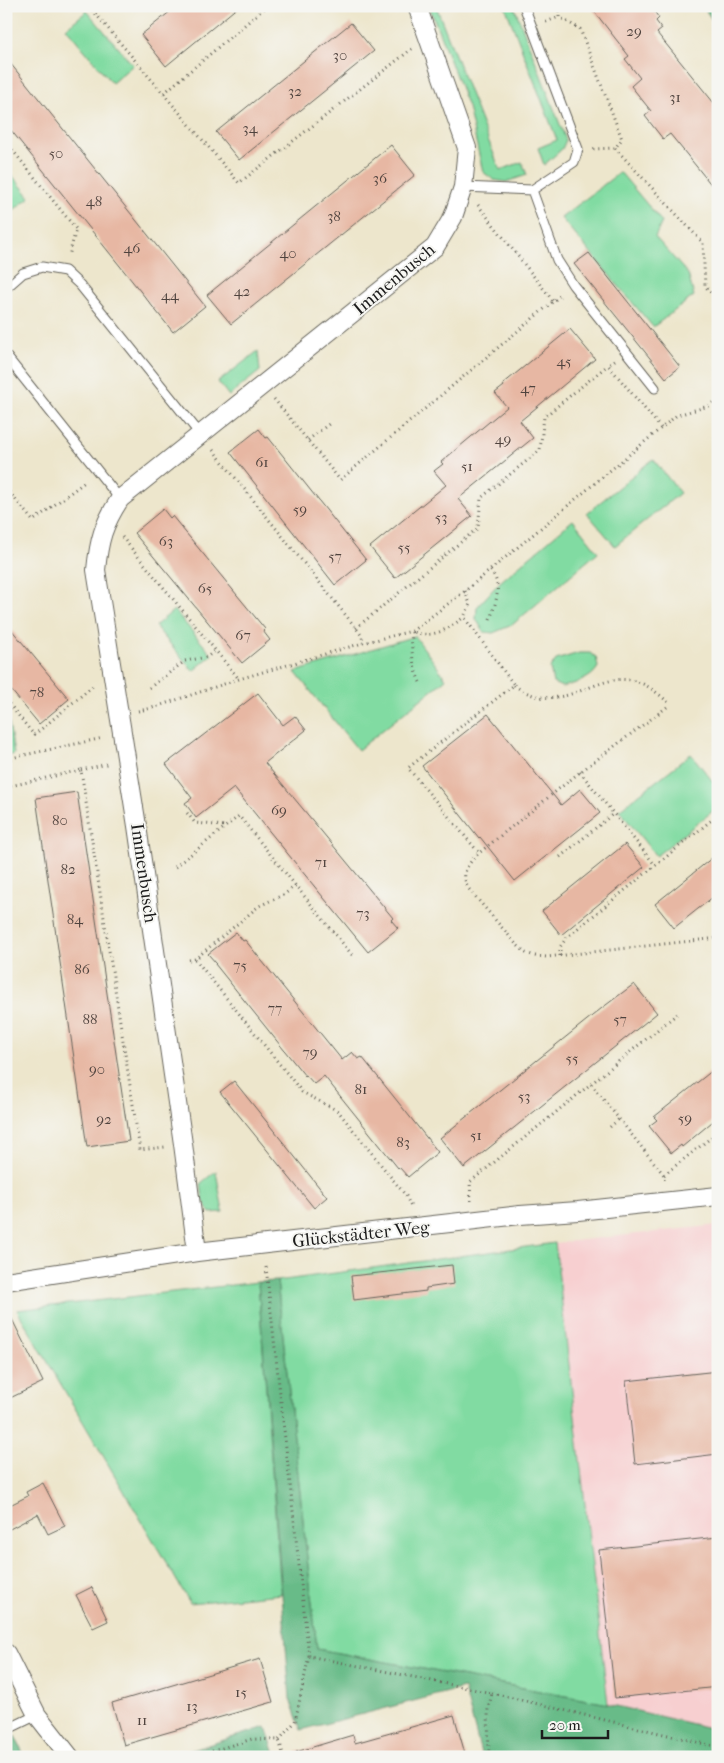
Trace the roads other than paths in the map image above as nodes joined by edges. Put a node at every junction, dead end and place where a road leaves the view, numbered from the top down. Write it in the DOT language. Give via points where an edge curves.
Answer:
graph roads {
  1 [pos="417,6"];
  2 [pos="524,6"];
  3 [pos="463,187"];
  4 [pos="532,190"];
  5 [pos="6,288"];
  6 [pos="6,356"];
  7 [pos="656,388"];
  8 [pos="200,434"];
  9 [pos="120,499"];
  10 [pos="718,1196"];
  11 [pos="197,1252"];
  12 [pos="6,1281"];
  13 [pos="6,1653"];
  14 [pos="37,1715"];
  15 [pos="6,1730"];
  16 [pos="70,1757"];
  1 -- 3 [label="street, Immenbusch" via="467,148"];
  2 -- 4 [label="lane" via="578,149 574,162"];
  3 -- 4 [label="lane"];
  3 -- 8 [label="street, Immenbusch" via="453,217 435,247"];
  4 -- 7 [label="lane" via="557,260 573,285"];
  5 -- 8 [label="lane" via="24,273 42,267 65,271 80,285"];
  6 -- 9 [label="lane"];
  8 -- 9 [label="street, Immenbusch"];
  9 -- 11 [label="street, Immenbusch" via="99,543 96,570 127,759"];
  10 -- 11 [label="street, Glückstädter Weg"];
  11 -- 12 [label="street, Glückstädter Weg"];
  13 -- 14 [label="street"];
  14 -- 15 [label="lane"];
  14 -- 16 [label="street"];
}
